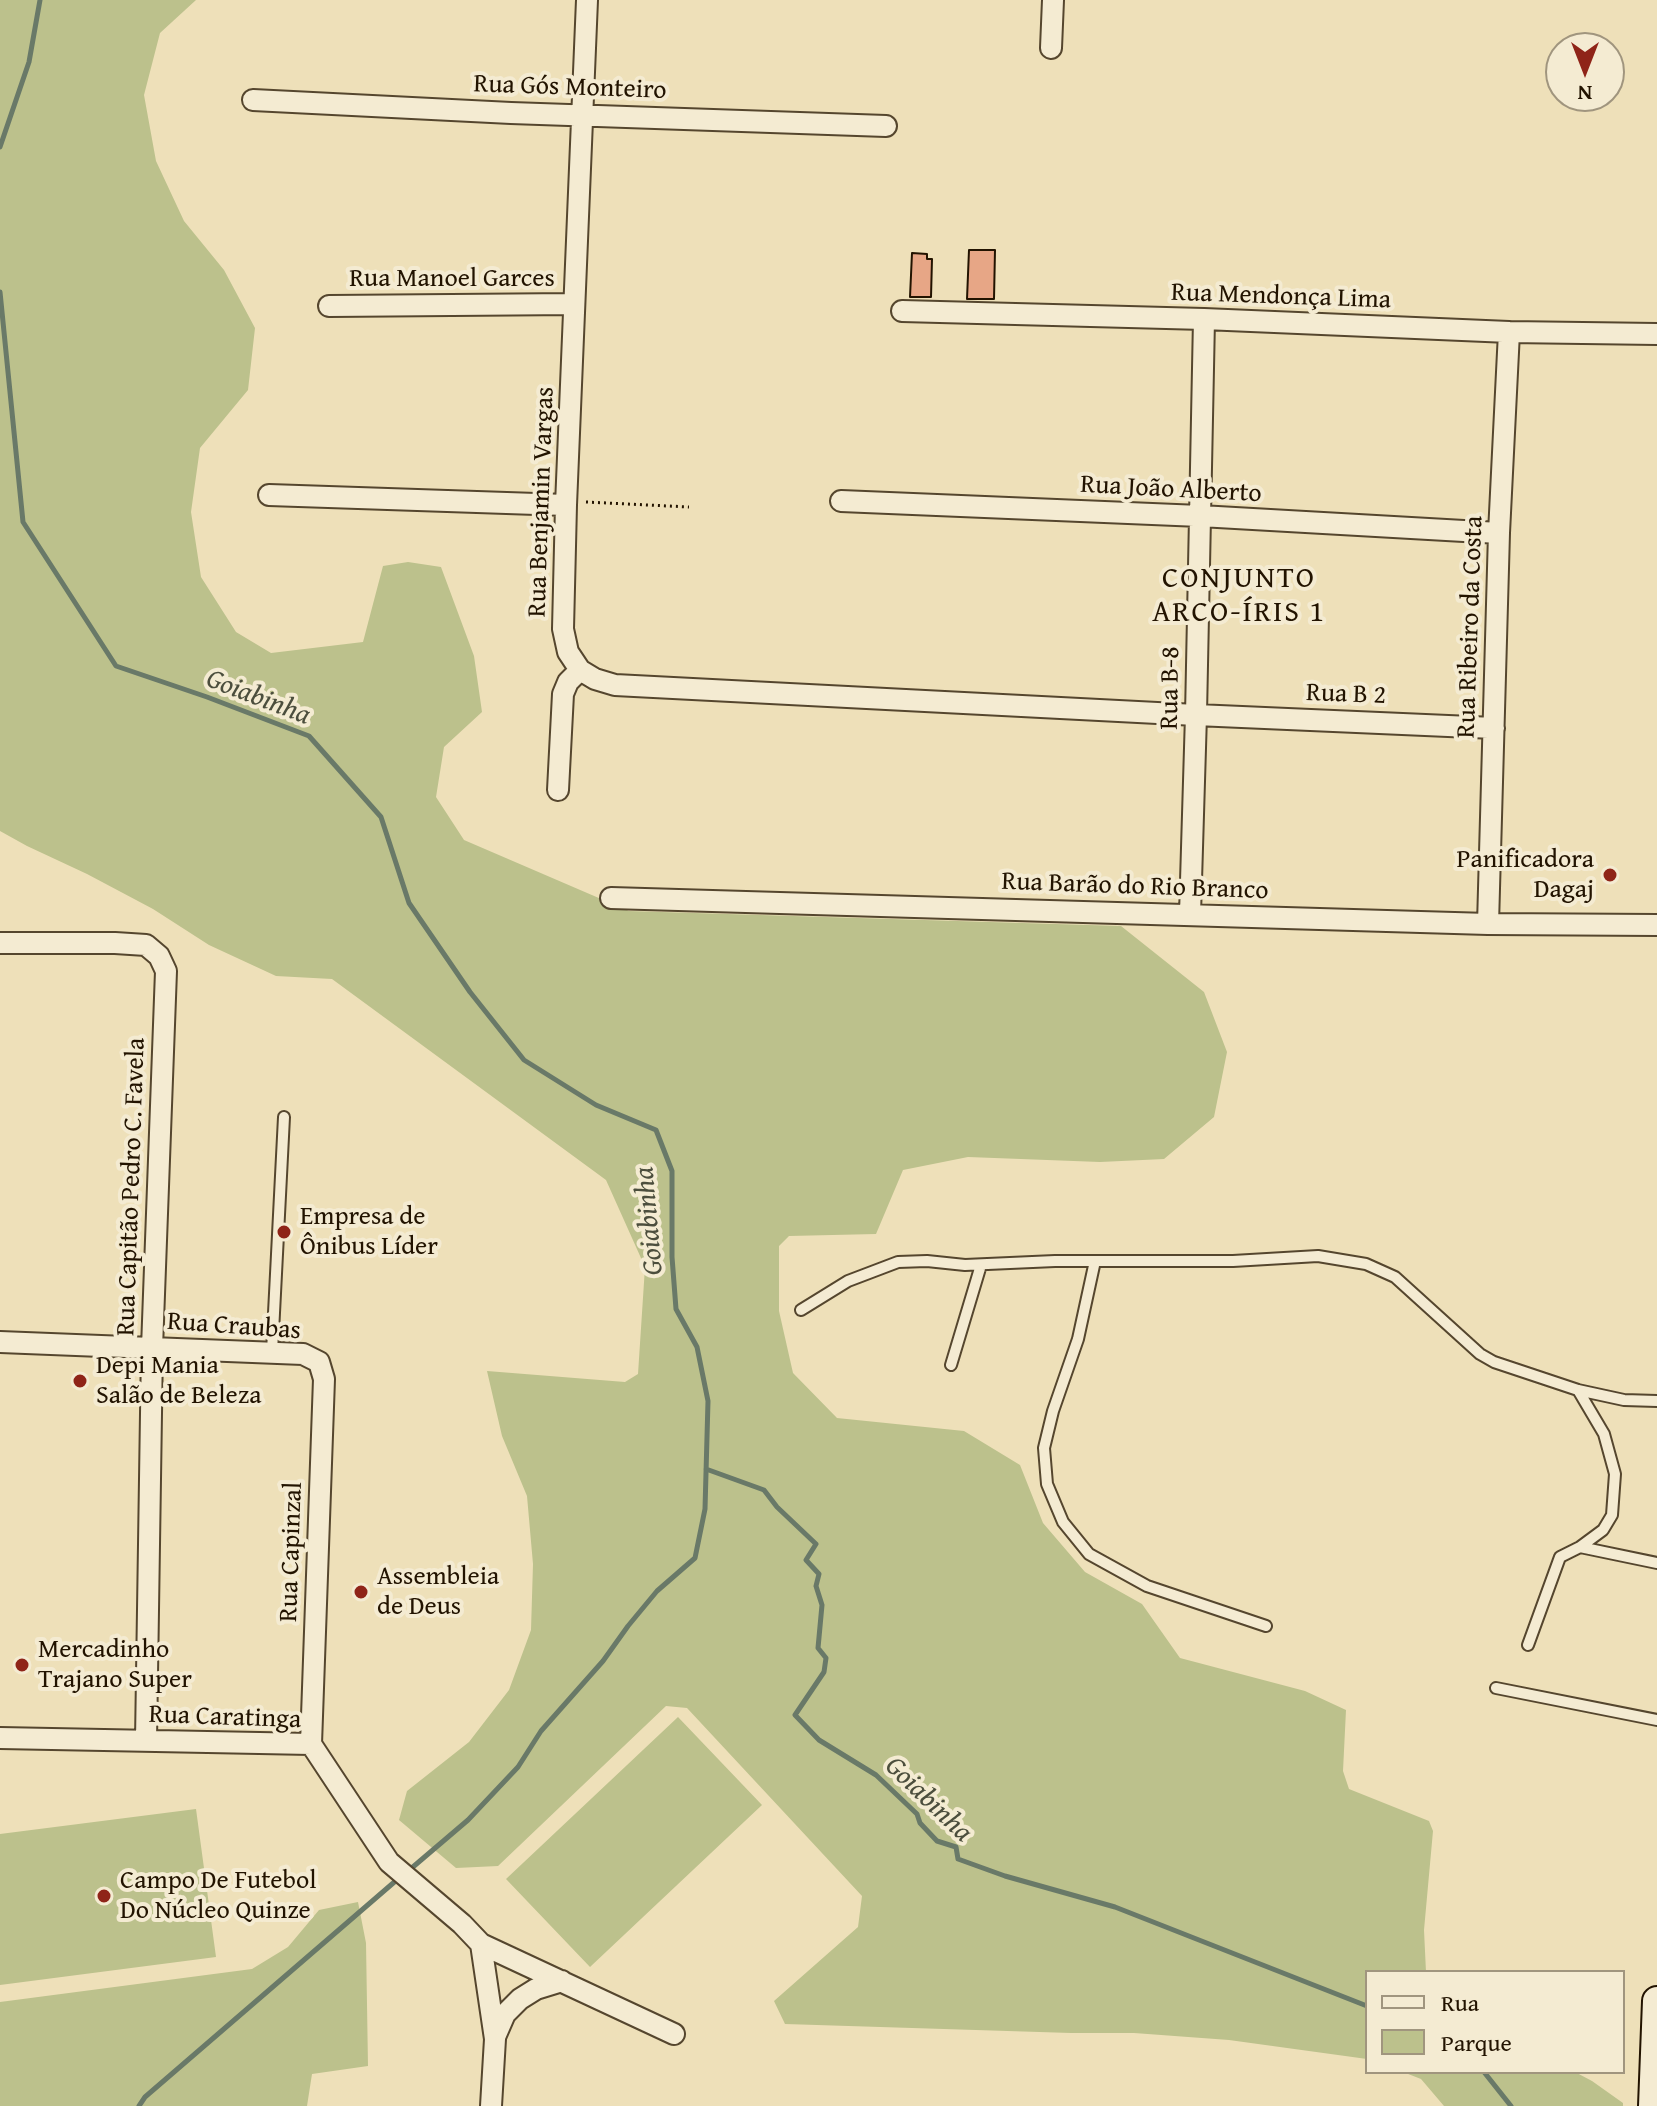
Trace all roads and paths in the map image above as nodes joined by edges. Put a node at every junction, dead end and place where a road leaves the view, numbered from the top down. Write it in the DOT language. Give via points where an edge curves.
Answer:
graph roads {
  1 [pos="587,0"];
  2 [pos="1053,0"];
  3 [pos="1051,48"];
  4 [pos="253,100"];
  5 [pos="583,115"];
  6 [pos="886,126"];
  7 [pos="574,304"];
  8 [pos="329,306"];
  9 [pos="902,311"];
  10 [pos="1204,319"];
  11 [pos="1509,332"];
  12 [pos="1657,334"];
  13 [pos="269,495"];
  14 [pos="841,501"];
  15 [pos="566,505"];
  16 [pos="689,507"];
  17 [pos="1200,516"];
  18 [pos="1499,533"];
  19 [pos="580,670"];
  20 [pos="1196,715"];
  21 [pos="1494,728"];
  22 [pos="558,790"];
  23 [pos="611,898"];
  24 [pos="1190,914"];
  25 [pos="1657,915"];
  26 [pos="1488,924"];
  27 [pos="1657,925"];
  28 [pos="0,943"];
  29 [pos="284,1117"];
  30 [pos="1095,1261"];
  31 [pos="981,1265"];
  32 [pos="801,1310"];
  33 [pos="0,1342"];
  34 [pos="152,1348"];
  35 [pos="272,1352"];
  36 [pos="319,1362"];
  37 [pos="951,1365"];
  38 [pos="1578,1390"];
  39 [pos="1657,1401"];
  40 [pos="1580,1547"];
  41 [pos="1657,1563"];
  42 [pos="1266,1626"];
  43 [pos="1528,1645"];
  44 [pos="1496,1688"];
  45 [pos="1657,1720"];
  46 [pos="0,1738"];
  47 [pos="146,1741"];
  48 [pos="311,1744"];
  49 [pos="481,1944"];
  50 [pos="562,1981"];
  51 [pos="1657,2001"];
  52 [pos="674,2034"];
  53 [pos="495,2039"];
  54 [pos="491,2106"];
  55 [pos="1653,2106"];
  1 -- 5 [label="street, Rua Benjamin Vargas"];
  2 -- 3 [label="street"];
  4 -- 5 [label="street, Rua Gós Monteiro"];
  5 -- 6 [label="street, Rua Gós Monteiro"];
  5 -- 7 [label="street, Rua Benjamin Vargas"];
  7 -- 8 [label="street, Rua Manoel Garces"];
  7 -- 15 [label="street, Rua Benjamin Vargas"];
  9 -- 10 [label="street, Rua Mendonça Lima"];
  10 -- 11 [label="street, Rua Mendonça Lima"];
  10 -- 17 [label="street, Rua B-8"];
  11 -- 12 [label="street, Rua Mendonça Lima"];
  11 -- 18 [label="street, Rua Ribeiro da Costa"];
  13 -- 15 [label="street"];
  14 -- 17 [label="street, Rua João Alberto"];
  15 -- 16 [label="path"];
  15 -- 19 [label="street, Rua Benjamin Vargas" via="563,629 568,652"];
  17 -- 18 [label="street, Rua João Alberto"];
  17 -- 20 [label="street, Rua B-8"];
  18 -- 21 [label="street, Rua Ribeiro da Costa"];
  19 -- 20 [label="street" via="615,685"];
  19 -- 22 [label="street" via="563,694"];
  20 -- 21 [label="street, Rua B 2"];
  20 -- 24 [label="street, Rua B-8"];
  21 -- 26 [label="street, Rua Ribeiro da Costa"];
  23 -- 24 [label="street, Rua Barão do Rio Branco"];
  24 -- 26 [label="street, Rua Barão do Rio Branco"];
  25 -- 27 [label="street"];
  26 -- 27 [label="street, Rua Barão do Rio Branco"];
  28 -- 34 [label="street, Rua Capitão Pedro C. Favela" via="146,945 166,971"];
  29 -- 35 [label="lane"];
  30 -- 31 [label="lane"];
  30 -- 38 [label="lane" via="1318,1256 1366,1264 1395,1277 1480,1354"];
  30 -- 42 [label="lane" via="1078,1339 1044,1448 1047,1484 1063,1522 1089,1554 1147,1586"];
  31 -- 32 [label="lane" via="898,1262 848,1281"];
  31 -- 37 [label="lane"];
  33 -- 34 [label="street, Rua Craubas"];
  34 -- 35 [label="street, Rua Craubas"];
  34 -- 47 [label="street, Rua Capitão Pedro C. Favela"];
  35 -- 36 [label="street, Rua Craubas" via="303,1354"];
  36 -- 48 [label="street, Rua Capinzal" via="324,1379"];
  38 -- 39 [label="lane"];
  38 -- 40 [label="lane" via="1604,1434 1615,1474 1612,1515 1603,1530"];
  40 -- 41 [label="lane"];
  40 -- 43 [label="lane" via="1560,1557"];
  44 -- 45 [label="lane"];
  46 -- 47 [label="street, Rua Caratinga"];
  47 -- 48 [label="street, Rua Caratinga"];
  48 -- 49 [label="street, Rua Caratinga" via="389,1862"];
  49 -- 50 [label="street"];
  49 -- 53 [label="street"];
  50 -- 52 [label="street"];
  50 -- 53 [label="street" via="520,1999 505,2014"];
  51 -- 55 [label="street"];
  53 -- 54 [label="street"];
}
